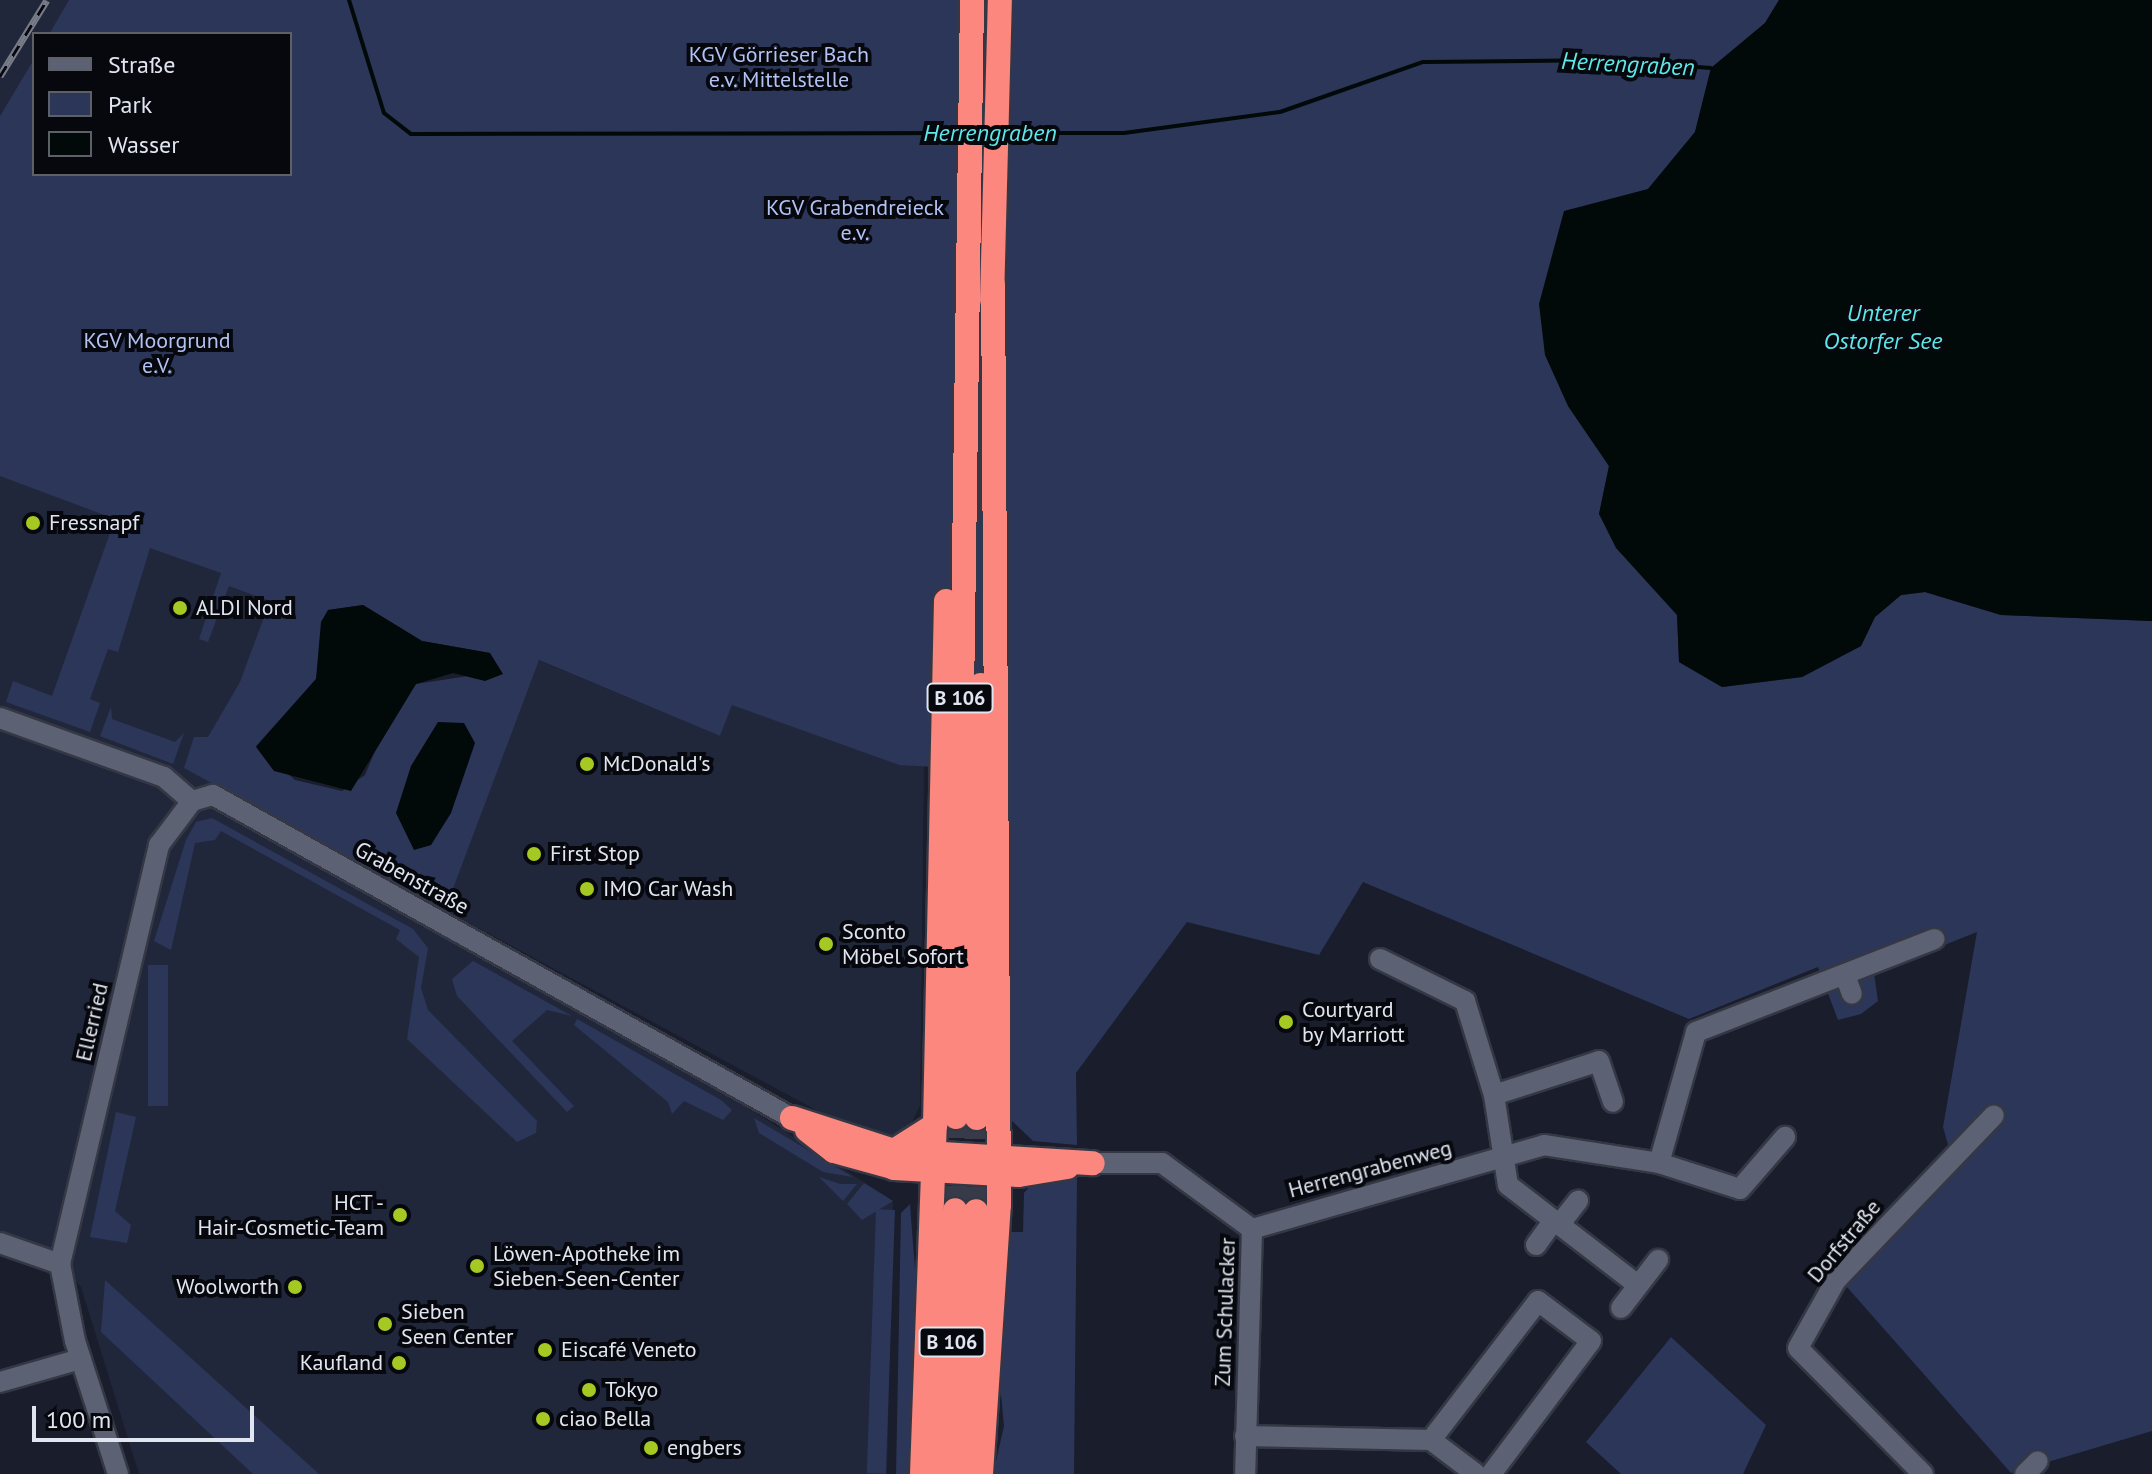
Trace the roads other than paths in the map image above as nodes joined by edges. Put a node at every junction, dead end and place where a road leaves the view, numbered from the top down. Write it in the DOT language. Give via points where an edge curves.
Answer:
graph roads {
  1 [pos="972,0"];
  2 [pos="1001,0"];
  3 [pos="0,718"];
  4 [pos="192,801"];
  5 [pos="1934,939"];
  6 [pos="1380,959"];
  7 [pos="1494,1095"];
  8 [pos="1613,1102"];
  9 [pos="1994,1115"];
  10 [pos="792,1118"];
  11 [pos="1785,1137"];
  12 [pos="973,1152"];
  13 [pos="1502,1157"];
  14 [pos="894,1160"];
  15 [pos="1093,1163"];
  16 [pos="1659,1163"];
  17 [pos="1578,1201"];
  18 [pos="955,1206"];
  19 [pos="1557,1222"];
  20 [pos="1252,1229"];
  21 [pos="0,1243"];
  22 [pos="1536,1245"];
  23 [pos="1658,1260"];
  24 [pos="60,1264"];
  25 [pos="1638,1285"];
  26 [pos="1621,1308"];
  27 [pos="81,1359"];
  28 [pos="0,1382"];
  29 [pos="1245,1436"];
  30 [pos="1431,1440"];
  31 [pos="118,1474"];
  32 [pos="922,1474"];
  33 [pos="944,1474"];
  34 [pos="965,1474"];
  35 [pos="981,1474"];
  36 [pos="1245,1474"];
  37 [pos="1476,1474"];
  38 [pos="1491,1474"];
  39 [pos="1923,1474"];
  1 -- 12 [label="highway" via="968,280 956,363 941,678"];
  2 -- 12 [label="highway, B 106"];
  3 -- 4 [label="street" via="164,777"];
  4 -- 10 [label="street, Grabenstraße" via="213,795"];
  4 -- 24 [label="street, Ellerried" via="159,845"];
  5 -- 16 [label="street" via="1849,984 1696,1032"];
  6 -- 7 [label="street" via="1465,1001"];
  7 -- 8 [label="street" via="1599,1061"];
  7 -- 13 [label="street"];
  9 -- 39 [label="street, Dorfstraße" via="1836,1280 1798,1348"];
  10 -- 14 [label="highway"];
  11 -- 16 [label="street, Herrengrabenweg" via="1740,1189"];
  12 -- 14 [label="highway"];
  12 -- 14 [label="highway"];
  12 -- 15 [label="highway"];
  12 -- 18 [label="highway"];
  12 -- 35 [label="highway" via="999,1200"];
  13 -- 16 [label="street, Herrengrabenweg" via="1544,1145"];
  13 -- 19 [label="street" via="1508,1185"];
  13 -- 20 [label="street, Herrengrabenweg"];
  14 -- 18 [label="highway"];
  15 -- 20 [label="street, Zum Schulacker" via="1162,1163"];
  17 -- 19 [label="street"];
  18 -- 32 [label="highway"];
  18 -- 33 [label="highway, B 106"];
  18 -- 34 [label="highway, B 106"];
  19 -- 22 [label="street"];
  19 -- 25 [label="street"];
  20 -- 29 [label="street, Zum Schulacker"];
  21 -- 24 [label="street"];
  23 -- 25 [label="street"];
  24 -- 27 [label="street, Ellerried"];
  25 -- 26 [label="street"];
  27 -- 28 [label="street"];
  27 -- 31 [label="street, Ellerried"];
  29 -- 30 [label="street"];
  29 -- 36 [label="street, Zum Schulacker"];
  30 -- 37 [label="street"];
  30 -- 38 [label="street" via="1538,1301 1591,1341"];
}
